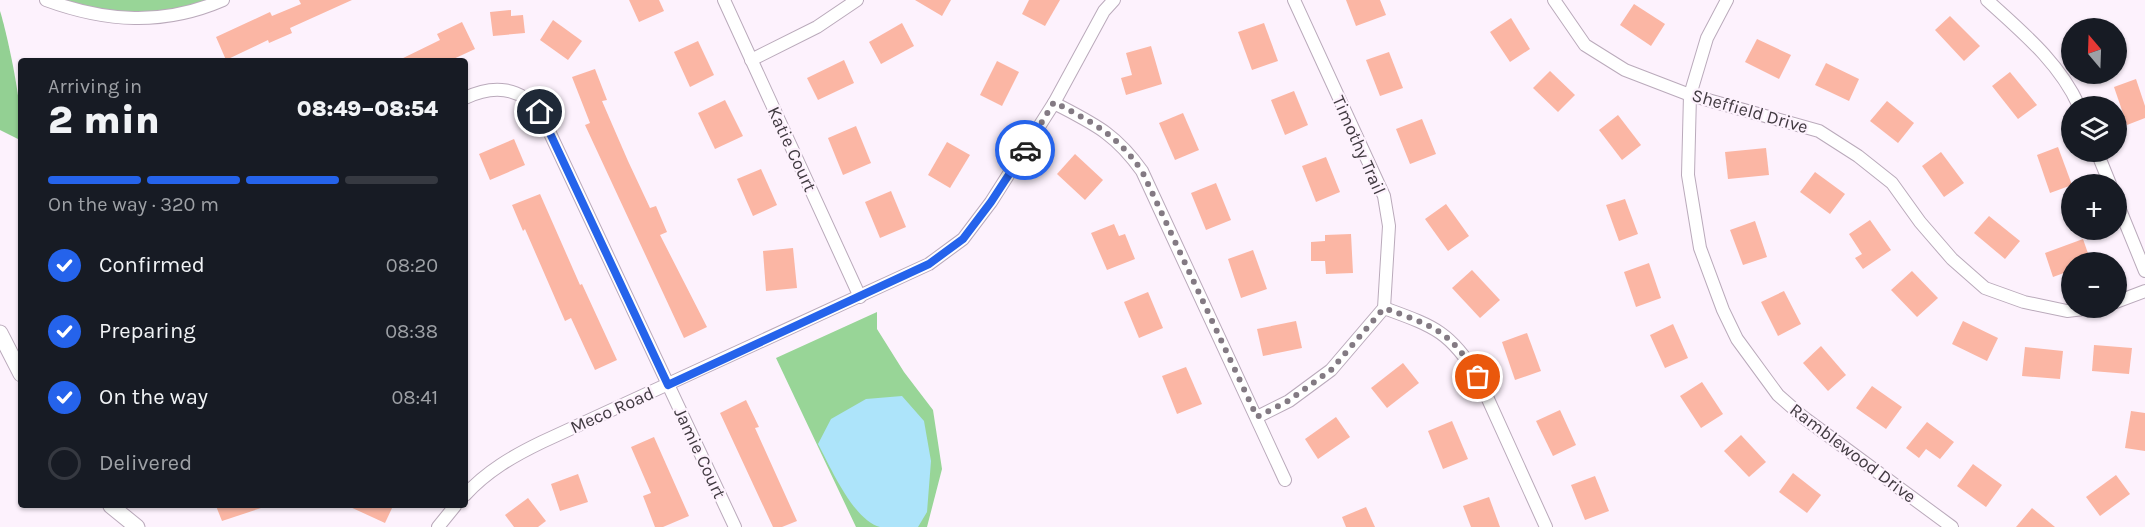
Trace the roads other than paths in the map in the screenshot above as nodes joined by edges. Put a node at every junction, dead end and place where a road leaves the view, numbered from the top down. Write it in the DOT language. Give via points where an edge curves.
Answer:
graph roads {
  1 [pos="46,0"];
  2 [pos="223,0"];
  3 [pos="724,0"];
  4 [pos="857,0"];
  5 [pos="1114,0"];
  6 [pos="1294,0"];
  7 [pos="1554,0"];
  8 [pos="1727,0"];
  9 [pos="1987,0"];
  10 [pos="751,60"];
  11 [pos="1690,94"];
  12 [pos="468,96"];
  13 [pos="2074,96"];
  14 [pos="1054,102"];
  15 [pos="2127,227"];
  16 [pos="2145,271"];
  17 [pos="2145,291"];
  18 [pos="860,297"];
  19 [pos="2127,298"];
  20 [pos="1384,308"];
  21 [pos="2061,310"];
  22 [pos="0,333"];
  23 [pos="18,364"];
  24 [pos="668,385"];
  25 [pos="1257,417"];
  26 [pos="1286,480"];
  27 [pos="468,492"];
  28 [pos="113,508"];
  29 [pos="453,508"];
  30 [pos="137,527"];
  31 [pos="438,527"];
  32 [pos="735,527"];
  33 [pos="1546,527"];
  34 [pos="1952,527"];
  1 -- 2 [label="street" via="96,16 133,20 177,15"];
  3 -- 10 [label="street, Katie Court"];
  4 -- 10 [label="street" via="817,27"];
  5 -- 14 [label="street, Meco Road" via="1104,11"];
  6 -- 20 [label="street, Timothy Trail" via="1384,196 1389,226"];
  7 -- 11 [label="street, Sheffield Drive" via="1585,45 1626,70"];
  8 -- 11 [label="street, Ramblewood Drive" via="1707,38"];
  9 -- 13 [label="street" via="2043,52"];
  10 -- 18 [label="street, Katie Court"];
  11 -- 21 [label="street, Sheffield Drive" via="1819,131 1892,183 1952,259 1985,288"];
  11 -- 34 [label="street, Ramblewood Drive" via="1688,175 1700,248 1737,339 1778,395 1803,417"];
  12 -- 24 [label="street, Jamie Court" via="498,88 519,92 540,112"];
  14 -- 18 [label="street, Meco Road" via="963,239 929,264"];
  14 -- 25 [label="street" via="1105,130 1125,147 1142,171"];
  15 -- 16 [label="street"];
  17 -- 19 [label="street"];
  18 -- 24 [label="street, Meco Road"];
  20 -- 25 [label="street" via="1331,370 1288,401"];
  20 -- 33 [label="street" via="1434,326 1465,356"];
  22 -- 23 [label="street"];
  24 -- 27 [label="street, Meco Road" via="510,458 480,478"];
  24 -- 32 [label="street, Jamie Court"];
  25 -- 26 [label="street"];
  28 -- 30 [label="street"];
  29 -- 31 [label="street"];
}
